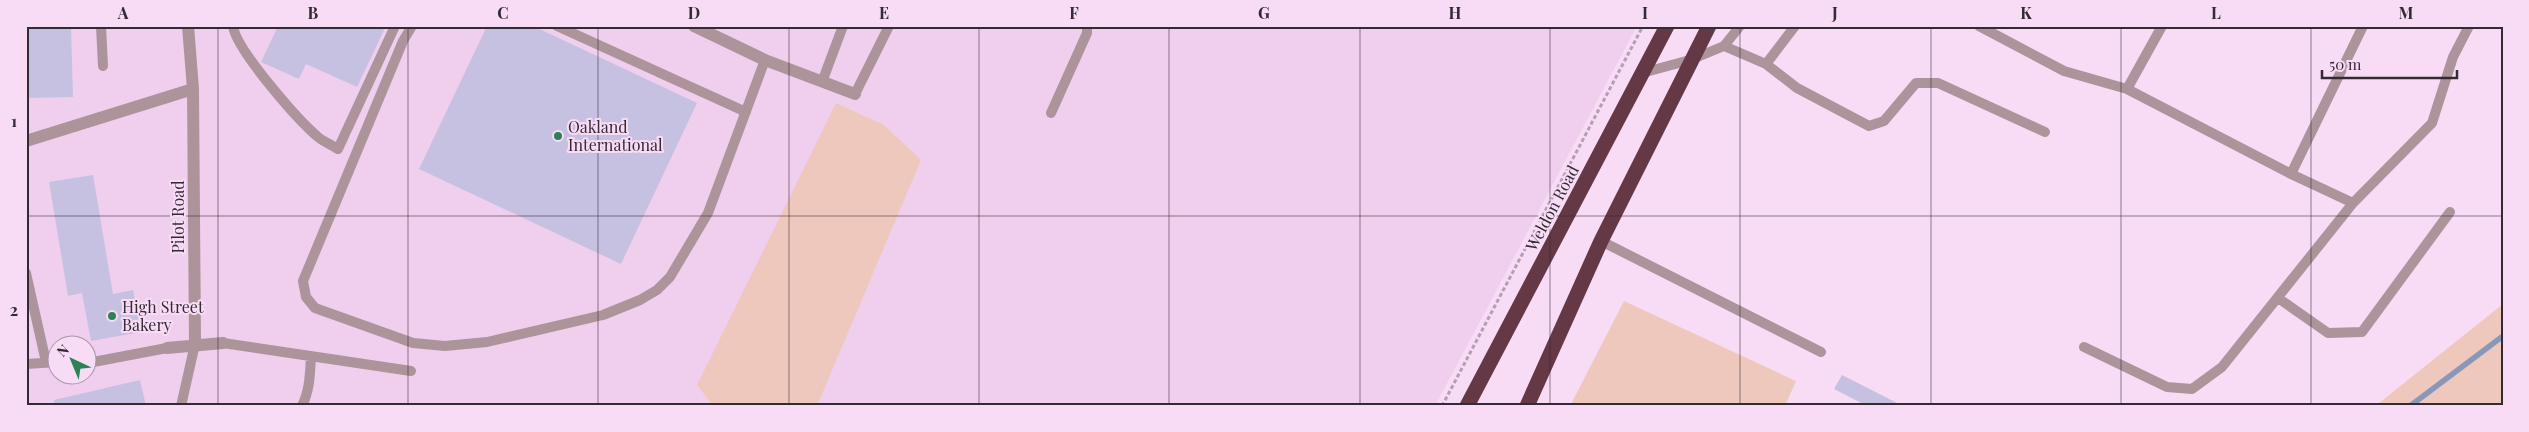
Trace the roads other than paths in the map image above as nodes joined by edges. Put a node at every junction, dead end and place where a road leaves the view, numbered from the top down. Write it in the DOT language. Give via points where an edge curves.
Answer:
graph roads {
  1 [pos="101,26"];
  2 [pos="188,26"];
  3 [pos="233,26"];
  4 [pos="395,26"];
  5 [pos="412,26"];
  6 [pos="556,26"];
  7 [pos="694,26"];
  8 [pos="843,26"];
  9 [pos="889,26"];
  10 [pos="1087,26"];
  11 [pos="1667,26"];
  12 [pos="1709,26"];
  13 [pos="1740,26"];
  14 [pos="1796,26"];
  15 [pos="1979,26"];
  16 [pos="2162,26"];
  17 [pos="2363,26"];
  18 [pos="2469,26"];
  19 [pos="1724,46"];
  20 [pos="765,60"];
  21 [pos="1690,60"];
  22 [pos="1766,64"];
  23 [pos="103,66"];
  24 [pos="1642,73"];
  25 [pos="822,82"];
  26 [pos="193,89"];
  27 [pos="2127,89"];
  28 [pos="855,94"];
  29 [pos="746,112"];
  30 [pos="1051,113"];
  31 [pos="2045,132"];
  32 [pos="26,141"];
  33 [pos="2291,174"];
  34 [pos="2353,203"];
  35 [pos="2450,212"];
  36 [pos="1600,241"];
  37 [pos="26,273"];
  38 [pos="2278,298"];
  39 [pos="223,343"];
  40 [pos="195,344"];
  41 [pos="2084,347"];
  42 [pos="166,348"];
  43 [pos="1821,352"];
  44 [pos="311,356"];
  45 [pos="98,361"];
  46 [pos="46,362"];
  47 [pos="26,364"];
  48 [pos="411,371"];
  49 [pos="181,406"];
  50 [pos="302,406"];
  51 [pos="1468,406"];
  52 [pos="1527,406"];
  1 -- 23 [label="lane"];
  2 -- 26 [label="street, Pilot Road"];
  3 -- 4 [label="lane" via="248,55 275,91 318,137 338,149"];
  5 -- 29 [label="lane" via="303,281 306,297 315,308 413,343 445,346 487,342 602,315 657,290 670,277 708,213"];
  6 -- 29 [label="lane"];
  7 -- 20 [label="street"];
  8 -- 25 [label="lane"];
  9 -- 28 [label="lane"];
  10 -- 30 [label="lane" via="1087,33"];
  11 -- 24 [label="highway, Weldon Road"];
  12 -- 21 [label="highway"];
  13 -- 19 [label="lane"];
  14 -- 22 [label="lane"];
  15 -- 27 [label="lane" via="2064,71"];
  16 -- 27 [label="lane"];
  17 -- 33 [label="lane"];
  18 -- 34 [label="lane" via="2453,57 2432,123"];
  19 -- 21 [label="lane"];
  19 -- 22 [label="lane"];
  20 -- 25 [label="street"];
  20 -- 29 [label="lane"];
  21 -- 24 [label="lane"];
  21 -- 36 [label="highway"];
  22 -- 31 [label="lane" via="1797,88 1869,126 1884,122 1916,83 1938,83"];
  24 -- 51 [label="highway, Weldon Road"];
  25 -- 28 [label="street"];
  26 -- 32 [label="street"];
  26 -- 40 [label="street, Pilot Road"];
  27 -- 33 [label="lane"];
  33 -- 34 [label="lane"];
  34 -- 38 [label="lane"];
  35 -- 38 [label="lane" via="2362,332 2328,333"];
  36 -- 43 [label="lane"];
  36 -- 52 [label="highway"];
  37 -- 46 [label="lane"];
  38 -- 41 [label="lane" via="2222,367 2192,389 2167,388"];
  39 -- 40 [label="street"];
  39 -- 44 [label="lane"];
  40 -- 42 [label="street"];
  40 -- 49 [label="lane"];
  42 -- 45 [label="lane"];
  44 -- 48 [label="lane"];
  44 -- 50 [label="lane"];
  46 -- 47 [label="lane"];
}
